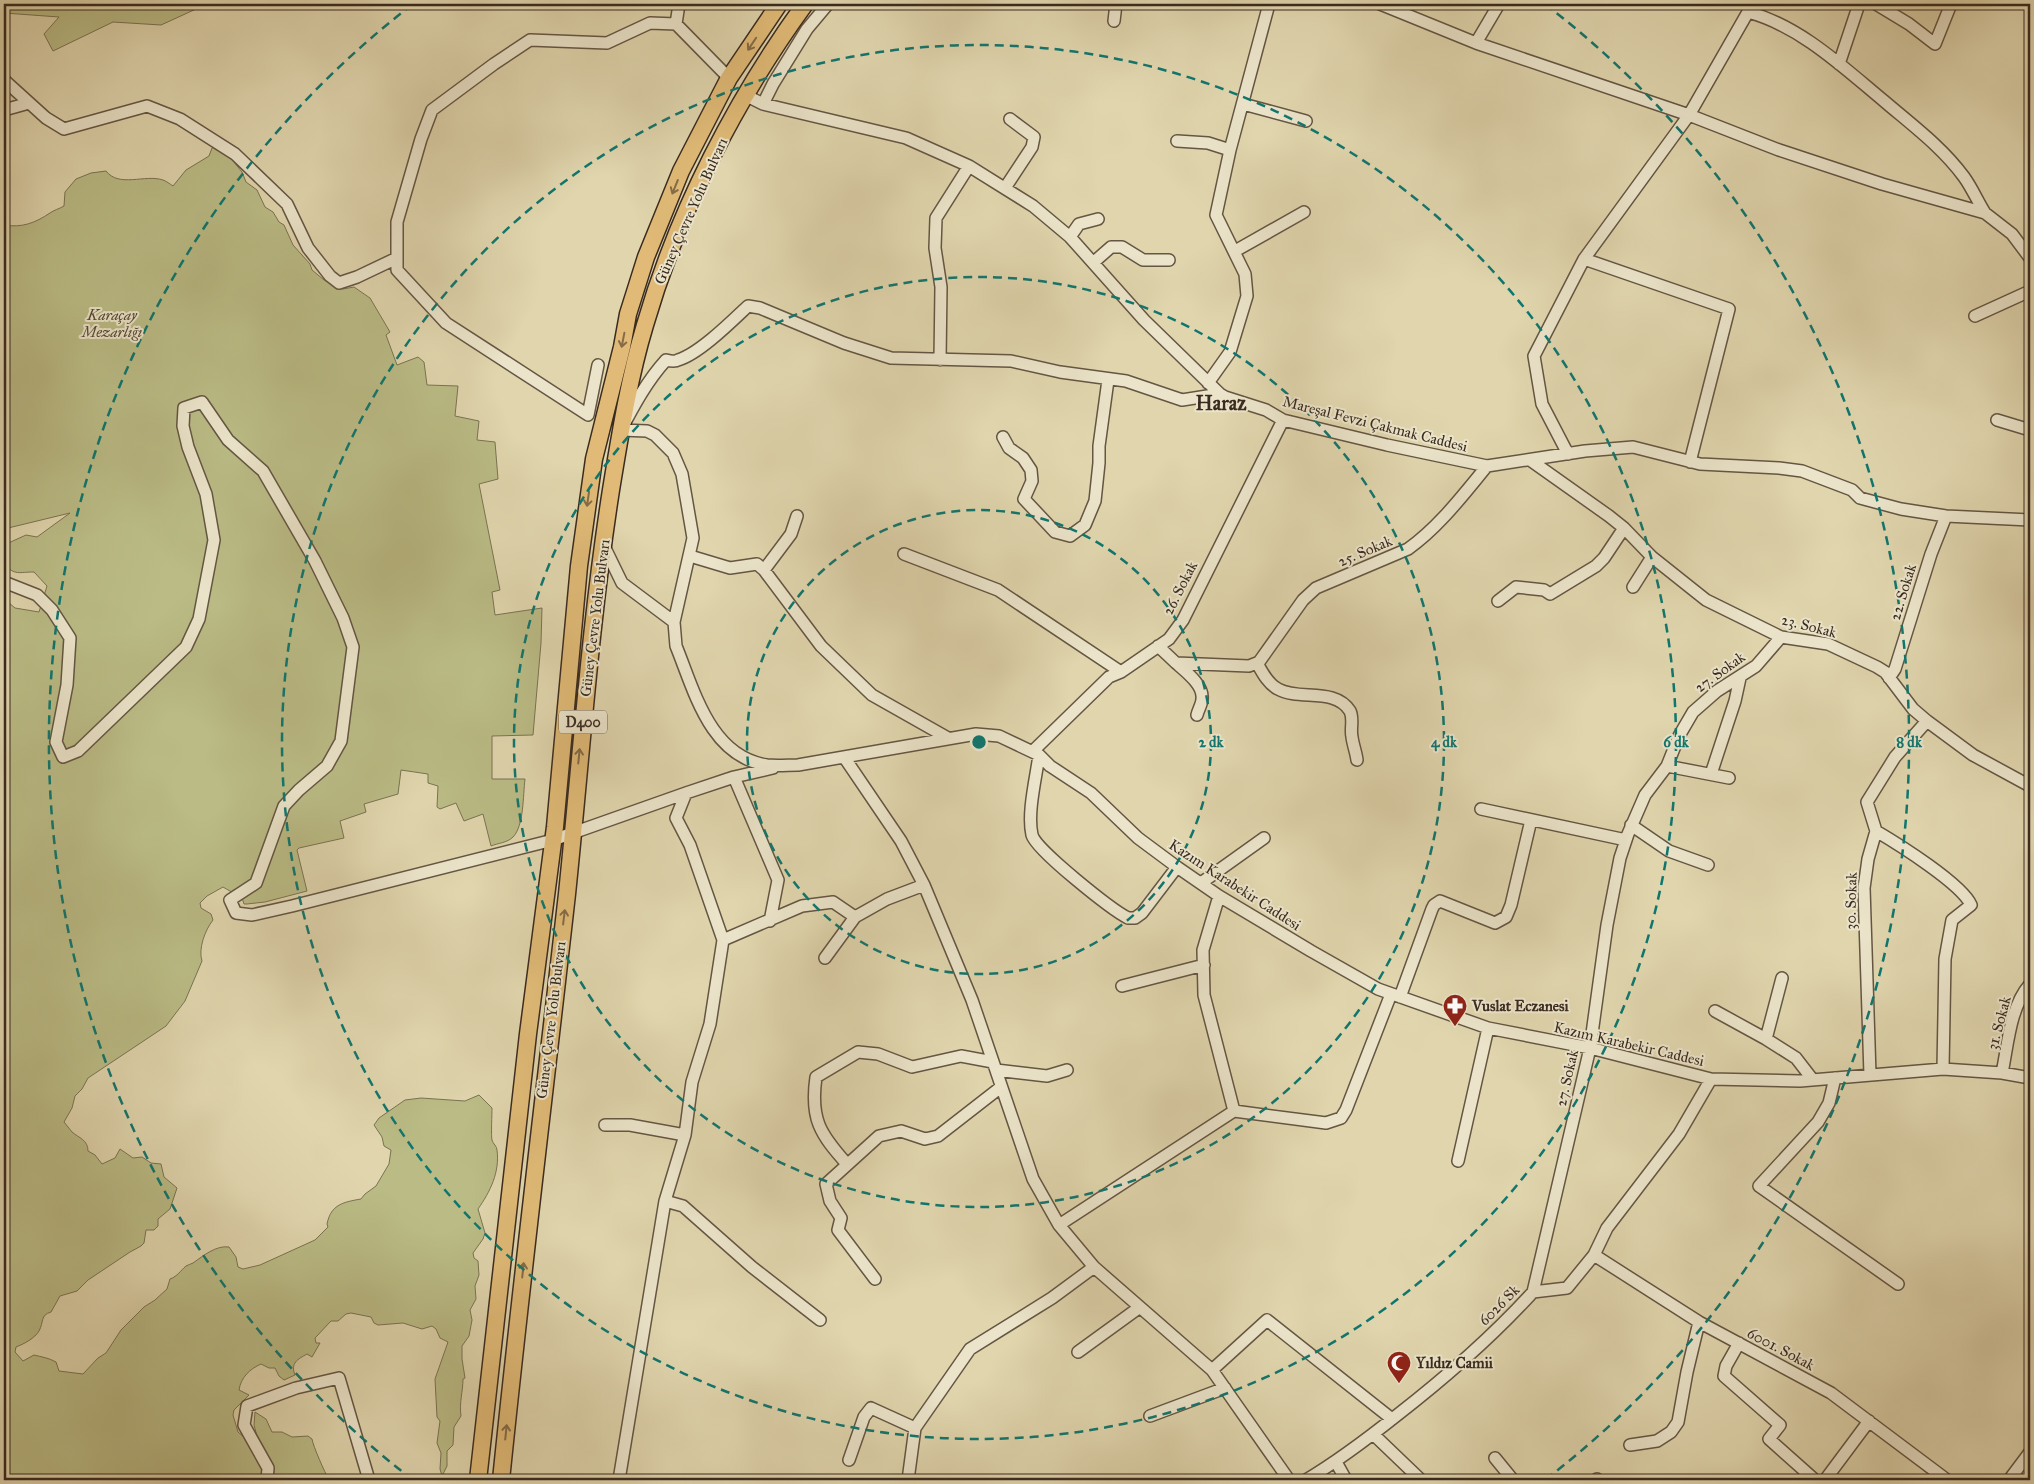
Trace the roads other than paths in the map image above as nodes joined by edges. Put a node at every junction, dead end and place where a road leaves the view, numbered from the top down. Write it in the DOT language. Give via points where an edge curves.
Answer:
graph roads {
  1 [pos="679,4"];
  2 [pos="779,4"];
  3 [pos="805,4"];
  4 [pos="828,4"];
  5 [pos="1116,4"];
  6 [pos="1269,4"];
  7 [pos="1380,4"];
  8 [pos="1412,4"];
  9 [pos="1499,4"];
  10 [pos="1859,4"];
  11 [pos="1876,4"];
  12 [pos="1951,4"];
  13 [pos="1410,16"];
  14 [pos="1114,21"];
  15 [pos="676,24"];
  16 [pos="1476,43"];
  17 [pos="1839,64"];
  18 [pos="728,78"];
  19 [pos="4,80"];
  20 [pos="745,96"];
  21 [pos="29,103"];
  22 [pos="763,104"];
  23 [pos="1242,104"];
  24 [pos="4,110"];
  25 [pos="1689,115"];
  26 [pos="1010,119"];
  27 [pos="1306,121"];
  28 [pos="1177,141"];
  29 [pos="1230,150"];
  30 [pos="969,166"];
  31 [pos="1005,188"];
  32 [pos="1304,212"];
  33 [pos="1985,214"];
  34 [pos="1098,219"];
  35 [pos="1070,237"];
  36 [pos="1235,251"];
  37 [pos="397,258"];
  38 [pos="2030,258"];
  39 [pos="1584,259"];
  40 [pos="1170,260"];
  41 [pos="1094,262"];
  42 [pos="2030,291"];
  43 [pos="1975,316"];
  44 [pos="940,360"];
  45 [pos="598,365"];
  46 [pos="1108,380"];
  47 [pos="1208,383"];
  48 [pos="1220,394"];
  49 [pos="1283,420"];
  50 [pos="1997,420"];
  51 [pos="621,430"];
  52 [pos="2030,430"];
  53 [pos="1003,437"];
  54 [pos="1568,454"];
  55 [pos="1530,460"];
  56 [pos="1690,462"];
  57 [pos="1487,466"];
  58 [pos="797,516"];
  59 [pos="1946,516"];
  60 [pos="2030,520"];
  61 [pos="1624,528"];
  62 [pos="603,543"];
  63 [pos="904,554"];
  64 [pos="690,556"];
  65 [pos="1652,557"];
  66 [pos="764,570"];
  67 [pos="4,582"];
  68 [pos="1633,587"];
  69 [pos="1498,601"];
  70 [pos="674,622"];
  71 [pos="1781,636"];
  72 [pos="1158,646"];
  73 [pos="1257,662"];
  74 [pos="1176,663"];
  75 [pos="1121,672"];
  76 [pos="1740,678"];
  77 [pos="1890,678"];
  78 [pos="1197,715"];
  79 [pos="1927,721"];
  80 [pos="948,738"];
  81 [pos="1036,753"];
  82 [pos="844,757"];
  83 [pos="1357,760"];
  84 [pos="782,765"];
  85 [pos="1667,766"];
  86 [pos="1711,774"];
  87 [pos="734,777"];
  88 [pos="1729,778"];
  89 [pos="2030,786"];
  90 [pos="686,793"];
  91 [pos="1481,809"];
  92 [pos="1531,820"];
  93 [pos="1631,825"];
  94 [pos="1876,830"];
  95 [pos="572,833"];
  96 [pos="1264,838"];
  97 [pos="553,840"];
  98 [pos="1626,840"];
  99 [pos="1708,865"];
  100 [pos="1177,867"];
  101 [pos="1200,883"];
  102 [pos="924,885"];
  103 [pos="1220,896"];
  104 [pos="855,917"];
  105 [pos="770,921"];
  106 [pos="723,940"];
  107 [pos="825,958"];
  108 [pos="1204,965"];
  109 [pos="1782,978"];
  110 [pos="2030,984"];
  111 [pos="1122,986"];
  112 [pos="1395,996"];
  113 [pos="1715,1011"];
  114 [pos="1488,1028"];
  115 [pos="1766,1039"];
  116 [pos="1590,1048"];
  117 [pos="995,1066"];
  118 [pos="1942,1069"];
  119 [pos="1067,1070"];
  120 [pos="2002,1073"];
  121 [pos="1870,1075"];
  122 [pos="1835,1078"];
  123 [pos="2030,1078"];
  124 [pos="1711,1079"];
  125 [pos="1813,1080"];
  126 [pos="1001,1087"];
  127 [pos="1234,1111"];
  128 [pos="605,1125"];
  129 [pos="684,1135"];
  130 [pos="1458,1161"];
  131 [pos="847,1164"];
  132 [pos="666,1201"];
  133 [pos="1059,1225"];
  134 [pos="1594,1255"];
  135 [pos="1094,1267"];
  136 [pos="875,1279"];
  137 [pos="1898,1284"];
  138 [pos="1533,1292"];
  139 [pos="1140,1308"];
  140 [pos="820,1320"];
  141 [pos="1699,1322"];
  142 [pos="1739,1343"];
  143 [pos="1078,1352"];
  144 [pos="1212,1370"];
  145 [pos="1225,1388"];
  146 [pos="1150,1416"];
  147 [pos="1392,1419"];
  148 [pos="1869,1421"];
  149 [pos="914,1428"];
  150 [pos="1373,1434"];
  151 [pos="1630,1445"];
  152 [pos="2030,1452"];
  153 [pos="1495,1458"];
  154 [pos="849,1460"];
  155 [pos="1336,1462"];
  156 [pos="267,1480"];
  157 [pos="369,1480"];
  158 [pos="478,1480"];
  159 [pos="501,1480"];
  160 [pos="619,1480"];
  161 [pos="908,1480"];
  162 [pos="1290,1480"];
  163 [pos="1306,1480"];
  164 [pos="1346,1480"];
  165 [pos="1421,1480"];
  166 [pos="1513,1480"];
  167 [pos="1815,1480"];
  168 [pos="1825,1480"];
  169 [pos="1947,1480"];
  170 [pos="2009,1480"];
  1 -- 15 [label="street"];
  2 -- 18 [label="highway, Güney Çevre Yolu Bulvarı / D400, one-way"];
  3 -- 20 [label="highway, Güney Çevre Yolu Bulvarı / D400"];
  4 -- 22 [label="street" via="807,29"];
  5 -- 14 [label="street"];
  6 -- 23 [label="street"];
  7 -- 13 [label="street"];
  8 -- 13 [label="street"];
  9 -- 16 [label="street"];
  10 -- 17 [label="street"];
  11 -- 12 [label="street" via="1934,44"];
  13 -- 16 [label="street"];
  15 -- 18 [label="street"];
  15 -- 37 [label="street" via="650,23 607,43 530,40 432,110 397,222"];
  16 -- 25 [label="street"];
  17 -- 25 [label="street" via="1803,38 1764,16 1748,12"];
  17 -- 33 [label="street" via="1931,141 1964,177"];
  18 -- 97 [label="highway, Güney Çevre Yolu Bulvarı / D400, one-way" via="681,171 646,257 628,314 596,449 580,557"];
  19 -- 21 [label="street"];
  20 -- 22 [label="street, Mareşal Fevzi Çakmak Caddesi"];
  20 -- 51 [label="highway, Güney Çevre Yolu Bulvarı / D400" via="706,169 670,252 644,325"];
  21 -- 24 [label="street"];
  21 -- 37 [label="street" via="64,129 147,106 180,119 235,154 287,204 308,248 339,283"];
  22 -- 30 [label="street, Mareşal Fevzi Çakmak Caddesi" via="906,138"];
  23 -- 27 [label="street"];
  23 -- 29 [label="street"];
  25 -- 33 [label="street" via="1788,153"];
  25 -- 39 [label="street"];
  26 -- 31 [label="street" via="1034,138 1032,147"];
  28 -- 29 [label="street" via="1208,143"];
  29 -- 36 [label="street" via="1216,215"];
  30 -- 31 [label="street, Mareşal Fevzi Çakmak Caddesi"];
  30 -- 44 [label="street" via="936,218 935,248 941,287"];
  31 -- 35 [label="street, Mareşal Fevzi Çakmak Caddesi"];
  32 -- 36 [label="street"];
  33 -- 38 [label="street" via="2012,234"];
  34 -- 35 [label="street" via="1079,224"];
  35 -- 41 [label="street, Mareşal Fevzi Çakmak Caddesi"];
  36 -- 47 [label="street" via="1245,274 1247,296 1230,352"];
  37 -- 45 [label="street" via="397,270 446,323 588,415"];
  39 -- 54 [label="street" via="1534,356 1542,404"];
  39 -- 56 [label="street" via="1729,309"];
  40 -- 41 [label="street" via="1143,260 1122,247 1111,246"];
  41 -- 47 [label="street, Mareşal Fevzi Çakmak Caddesi" via="1144,320"];
  42 -- 43 [label="street"];
  44 -- 46 [label="street" via="1011,361"];
  44 -- 51 [label="street" via="891,358 748,306 691,353 678,361 666,360 641,392"];
  46 -- 48 [label="street" via="1126,381 1182,400"];
  46 -- 53 [label="street" via="1095,501 1085,526 1070,536 1055,532 1024,499 1032,481 1031,470 1023,458 1009,448"];
  47 -- 48 [label="street, Mareşal Fevzi Çakmak Caddesi"];
  48 -- 49 [label="street, Mareşal Fevzi Çakmak Caddesi" via="1266,410"];
  49 -- 57 [label="street, Mareşal Fevzi Çakmak Caddesi"];
  49 -- 72 [label="street, 26. Sokak" via="1183,620"];
  50 -- 52 [label="street"];
  51 -- 62 [label="highway, Güney Çevre Yolu Bulvarı / D400"];
  51 -- 64 [label="street, Kazım Karabekir Caddesi" via="647,431 655,435 668,446 678,462 693,530"];
  54 -- 55 [label="street, Mareşal Fevzi Çakmak Caddesi"];
  54 -- 56 [label="street, Mareşal Fevzi Çakmak Caddesi" via="1633,447"];
  55 -- 57 [label="street, Mareşal Fevzi Çakmak Caddesi"];
  55 -- 61 [label="street, 23. Sokak"];
  56 -- 59 [label="street, Mareşal Fevzi Çakmak Caddesi" via="1797,470 1852,490 1860,498"];
  57 -- 73 [label="street, 25. Sokak" via="1421,540 1408,549 1316,588 1303,600"];
  58 -- 66 [label="street" via="792,534"];
  59 -- 60 [label="street, Mareşal Fevzi Çakmak Caddesi"];
  59 -- 77 [label="street, 22. Sokak"];
  61 -- 65 [label="street, 23. Sokak"];
  61 -- 69 [label="street" via="1604,558 1570,583 1550,594 1544,590 1516,587"];
  62 -- 70 [label="street" via="622,584"];
  95 -- 62 [label="highway, Güney Çevre Yolu Bulvarı / D400, one-way"];
  63 -- 75 [label="street" via="998,590"];
  64 -- 66 [label="street" via="730,568 757,564"];
  64 -- 70 [label="street, Kazım Karabekir Caddesi"];
  65 -- 68 [label="street"];
  65 -- 71 [label="street, 23. Sokak" via="1706,600"];
  66 -- 80 [label="street" via="821,646 872,695"];
  67 -- 97 [label="street" via="37,595 52,610 70,638 56,742 63,757 78,751 186,647 199,619 214,540 206,494 183,426 184,408 202,402 228,440 263,471 315,561 343,618 353,647 341,742 327,766 284,806 256,883 230,900 236,913 252,915 292,906"];
  70 -- 84 [label="street, Kazım Karabekir Caddesi" via="676,646 704,714 719,737 753,761"];
  71 -- 76 [label="street, 27. Sokak" via="1756,666"];
  71 -- 77 [label="street, 23. Sokak" via="1828,644 1877,667"];
  72 -- 74 [label="street"];
  72 -- 75 [label="street, 26. Sokak"];
  73 -- 74 [label="street" via="1249,666"];
  73 -- 83 [label="street" via="1278,690 1330,698 1345,706 1351,715"];
  74 -- 78 [label="street" via="1202,694"];
  75 -- 81 [label="street, 26. Sokak" via="1109,677 1094,691"];
  76 -- 85 [label="street, 27. Sokak" via="1717,691 1693,712"];
  76 -- 86 [label="street"];
  77 -- 79 [label="street, 23. Sokak"];
  79 -- 89 [label="street, 23. Sokak" via="1974,755"];
  79 -- 94 [label="street" via="1895,757 1867,802"];
  80 -- 81 [label="street, Kazım Karabekir Caddesi" via="991,734"];
  80 -- 82 [label="street, Kazım Karabekir Caddesi"];
  81 -- 100 [label="street, Kazım Karabekir Caddesi" via="1091,794 1138,838"];
  81 -- 100 [label="street" via="1032,836 1045,853 1128,918 1142,913"];
  82 -- 84 [label="street, Kazım Karabekir Caddesi"];
  82 -- 102 [label="street" via="901,841"];
  84 -- 87 [label="street"];
  85 -- 86 [label="street"];
  85 -- 93 [label="street, 27. Sokak" via="1645,795"];
  86 -- 88 [label="street"];
  87 -- 90 [label="street"];
  87 -- 105 [label="street" via="778,880"];
  90 -- 95 [label="street"];
  90 -- 106 [label="street" via="676,818 690,845"];
  91 -- 92 [label="street"];
  92 -- 98 [label="street"];
  92 -- 112 [label="street" via="1511,905 1502,920 1495,923 1440,901 1434,905"];
  93 -- 98 [label="street, 27. Sokak"];
  93 -- 99 [label="street" via="1669,851"];
  94 -- 118 [label="street" via="1950,882 1971,905 1952,920 1945,959"];
  94 -- 121 [label="street, 30. Sokak" via="1864,888"];
  95 -- 97 [label="street"];
  159 -- 95 [label="highway, Güney Çevre Yolu Bulvarı / D400, one-way"];
  96 -- 101 [label="street"];
  97 -- 158 [label="highway, Güney Çevre Yolu Bulvarı / D400"];
  98 -- 116 [label="street, 27. Sokak" via="1607,925"];
  100 -- 101 [label="street, Kazım Karabekir Caddesi"];
  101 -- 103 [label="street, Kazım Karabekir Caddesi"];
  102 -- 104 [label="street" via="887,899"];
  102 -- 117 [label="street" via="972,1000"];
  103 -- 108 [label="street" via="1204,950"];
  103 -- 112 [label="street, Kazım Karabekir Caddesi" via="1319,956"];
  104 -- 105 [label="street" via="833,902 802,906"];
  104 -- 107 [label="street"];
  105 -- 106 [label="street"];
  106 -- 129 [label="street" via="710,1024 692,1082"];
  108 -- 111 [label="street"];
  108 -- 127 [label="street" via="1204,995"];
  109 -- 115 [label="street"];
  110 -- 120 [label="street, 31. Sokak" via="2018,1004"];
  112 -- 114 [label="street, Kazım Karabekir Caddesi"];
  112 -- 127 [label="street" via="1341,1118 1326,1123"];
  113 -- 115 [label="street"];
  114 -- 116 [label="street, Kazım Karabekir Caddesi"];
  114 -- 130 [label="street"];
  115 -- 125 [label="street" via="1796,1058"];
  116 -- 124 [label="street, Kazım Karabekir Caddesi"];
  116 -- 138 [label="street, 27. Sokak"];
  117 -- 119 [label="street" via="1047,1076"];
  117 -- 126 [label="street"];
  117 -- 131 [label="street" via="961,1056 912,1067 878,1054 858,1052 816,1077 815,1116 826,1140"];
  118 -- 120 [label="street, Kazım Karabekir Caddesi"];
  118 -- 121 [label="street, Kazım Karabekir Caddesi"];
  120 -- 123 [label="street, Kazım Karabekir Caddesi"];
  121 -- 122 [label="street, Kazım Karabekir Caddesi"];
  122 -- 125 [label="street, Kazım Karabekir Caddesi"];
  122 -- 137 [label="street" via="1829,1102 1818,1122 1759,1186"];
  124 -- 125 [label="street, Kazım Karabekir Caddesi"];
  124 -- 134 [label="street, 6026 Sk" via="1679,1134 1606,1228"];
  126 -- 131 [label="street" via="938,1136 924,1139 901,1131 879,1136"];
  126 -- 133 [label="street" via="1033,1178"];
  127 -- 133 [label="street"];
  128 -- 129 [label="street" via="630,1125"];
  129 -- 132 [label="street"];
  131 -- 136 [label="street" via="826,1184 830,1202 841,1218 838,1230"];
  132 -- 140 [label="street" via="683,1206 752,1267"];
  132 -- 160 [label="street"];
  133 -- 135 [label="street"];
  134 -- 138 [label="street, 6026 Sk" via="1567,1288"];
  134 -- 141 [label="street, 6001. Sokak"];
  135 -- 139 [label="street"];
  135 -- 149 [label="street" via="1052,1298 970,1349"];
  138 -- 147 [label="street, 6026 Sk" via="1440,1382"];
  139 -- 143 [label="street"];
  139 -- 144 [label="street"];
  141 -- 142 [label="street, 6001. Sokak"];
  141 -- 151 [label="street" via="1678,1422 1671,1432 1657,1441"];
  142 -- 148 [label="street, 6001. Sokak" via="1812,1381"];
  142 -- 167 [label="street" via="1724,1376 1780,1425 1769,1439"];
  144 -- 145 [label="street"];
  144 -- 147 [label="street" via="1267,1320"];
  145 -- 146 [label="street"];
  145 -- 162 [label="street"];
  147 -- 150 [label="street, 6026 Sk"];
  148 -- 168 [label="street"];
  148 -- 169 [label="street, 6001. Sokak"];
  149 -- 154 [label="street" via="871,1408 864,1417"];
  149 -- 161 [label="street"];
  150 -- 155 [label="street, 6026 Sk"];
  150 -- 165 [label="street"];
  152 -- 170 [label="street"];
  153 -- 166 [label="street"];
  155 -- 163 [label="street, 6026 Sk"];
  155 -- 164 [label="street"];
  156 -- 157 [label="street" via="268,1468 244,1425 247,1406 296,1388 339,1378"];
}
